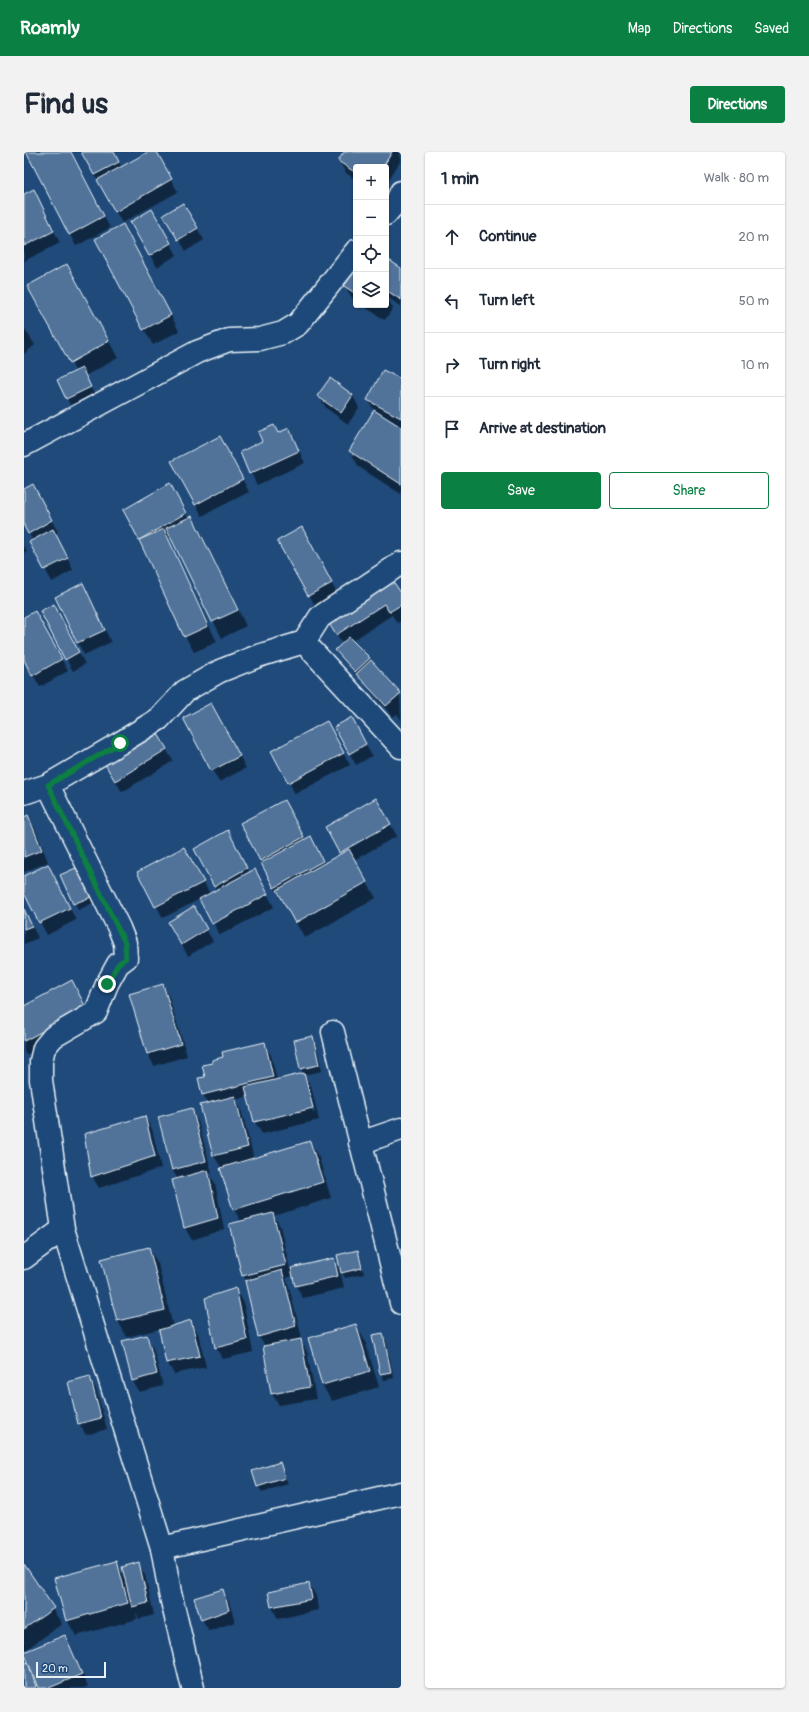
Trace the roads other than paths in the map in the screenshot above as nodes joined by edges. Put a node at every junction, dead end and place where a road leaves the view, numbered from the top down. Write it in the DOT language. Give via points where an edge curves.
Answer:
graph roads {
  1 [pos="401,192"];
  2 [pos="389,210"];
  3 [pos="353,255"];
  4 [pos="24,445"];
  5 [pos="401,563"];
  6 [pos="304,642"];
  7 [pos="401,747"];
  8 [pos="48,785"];
  9 [pos="24,793"];
  10 [pos="333,1032"];
  11 [pos="401,1129"];
  12 [pos="360,1143"];
  13 [pos="63,1229"];
  14 [pos="24,1258"];
  15 [pos="401,1303"];
  16 [pos="401,1493"];
  17 [pos="162,1548"];
  18 [pos="193,1688"];
  1 -- 2 [label="street"];
  3 -- 4 [label="street" via="298,324 283,333 260,339 230,340 197,352"];
  5 -- 6 [label="street" via="320,617"];
  6 -- 7 [label="street"];
  6 -- 8 [label="street" via="220,670 185,691 159,719"];
  8 -- 9 [label="street"];
  8 -- 13 [label="street" via="119,928 125,943 126,958 118,964 96,1012 53,1037 44,1048 41,1080"];
  10 -- 12 [label="street"];
  11 -- 12 [label="street"];
  12 -- 15 [label="street"];
  13 -- 14 [label="street"];
  13 -- 17 [label="street"];
  16 -- 17 [label="street"];
  17 -- 18 [label="street"];
}
